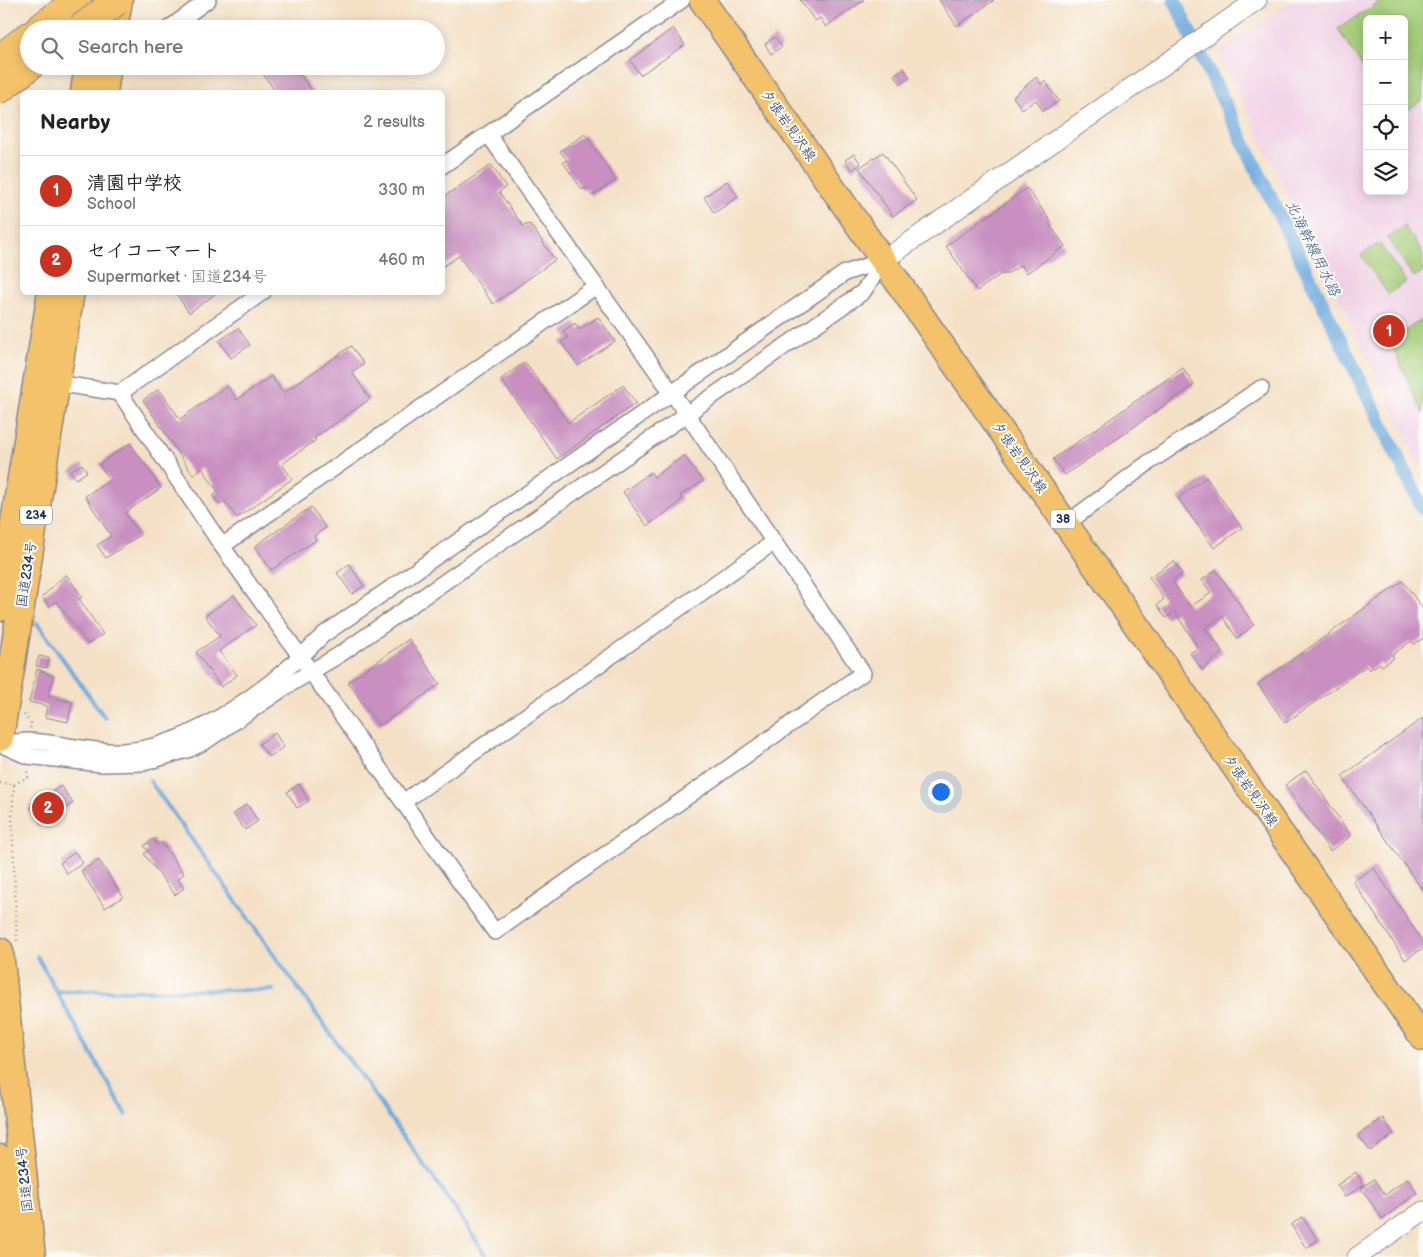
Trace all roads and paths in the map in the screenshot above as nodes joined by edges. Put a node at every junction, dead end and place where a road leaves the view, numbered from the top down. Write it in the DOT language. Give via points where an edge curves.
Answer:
graph roads {
  1 [pos="99,0"];
  2 [pos="118,0"];
  3 [pos="208,0"];
  4 [pos="682,0"];
  5 [pos="702,0"];
  6 [pos="1257,0"];
  7 [pos="75,12"];
  8 [pos="58,20"];
  9 [pos="96,20"];
  10 [pos="115,20"];
  11 [pos="180,20"];
  12 [pos="20,43"];
  13 [pos="0,58"];
  14 [pos="20,74"];
  15 [pos="87,75"];
  16 [pos="107,75"];
  17 [pos="0,89"];
  18 [pos="84,90"];
  19 [pos="104,90"];
  20 [pos="488,134"];
  21 [pos="445,164"];
  22 [pos="884,260"];
  23 [pos="596,286"];
  24 [pos="51,295"];
  25 [pos="70,295"];
  26 [pos="259,295"];
  27 [pos="47,382"];
  28 [pos="1261,388"];
  29 [pos="120,393"];
  30 [pos="671,394"];
  31 [pos="686,414"];
  32 [pos="1066,524"];
  33 [pos="774,542"];
  34 [pos="222,546"];
  35 [pos="0,608"];
  36 [pos="301,658"];
  37 [pos="311,672"];
  38 [pos="0,738"];
  39 [pos="0,744"];
  40 [pos="0,783"];
  41 [pos="403,802"];
  42 [pos="9,948"];
  43 [pos="1423,1038"];
  44 [pos="0,1158"];
  45 [pos="1423,1211"];
  46 [pos="11,1257"];
  47 [pos="32,1257"];
  48 [pos="1357,1257"];
  1 -- 9 [label="highway"];
  2 -- 7 [label="highway, bridge"];
  2 -- 10 [label="highway"];
  3 -- 11 [label="street"];
  4 -- 20 [label="street"];
  5 -- 22 [label="main road, 夕張岩見沢線 / 38"];
  6 -- 22 [label="street"];
  7 -- 8 [label="highway"];
  12 -- 13 [label="highway"];
  14 -- 17 [label="highway"];
  15 -- 18 [label="highway"];
  16 -- 19 [label="highway"];
  20 -- 21 [label="street"];
  20 -- 23 [label="street"];
  22 -- 30 [label="street" via="845,273"];
  22 -- 31 [label="street" via="863,292"];
  22 -- 32 [label="main road, 夕張岩見沢線 / 38"];
  23 -- 30 [label="street"];
  23 -- 34 [label="street"];
  24 -- 27 [label="highway, 国道234号 / 234"];
  25 -- 27 [label="highway, 国道234号 / 234"];
  26 -- 29 [label="street"];
  27 -- 29 [label="street"];
  27 -- 35 [label="highway, 国道234号 / 234"];
  27 -- 38 [label="highway, 国道234号 / 234"];
  28 -- 32 [label="street" via="1148,463"];
  29 -- 34 [label="street"];
  30 -- 31 [label="street"];
  30 -- 36 [label="street" via="323,635"];
  31 -- 33 [label="street"];
  31 -- 37 [label="street"];
  32 -- 43 [label="main road, 夕張岩見沢線 / 38"];
  33 -- 41 [label="street"];
  33 -- 41 [label="street" via="863,673 495,932"];
  34 -- 36 [label="street"];
  36 -- 37 [label="street"];
  36 -- 39 [label="street" via="206,725 170,743 123,751 28,741"];
  37 -- 39 [label="street" via="206,741 143,763 102,764 27,756"];
  37 -- 41 [label="street"];
  40 -- 42 [label="path" via="14,784"];
  42 -- 47 [label="highway, 国道234号"];
  44 -- 46 [label="highway, 国道234号"];
  45 -- 48 [label="street"];
}
